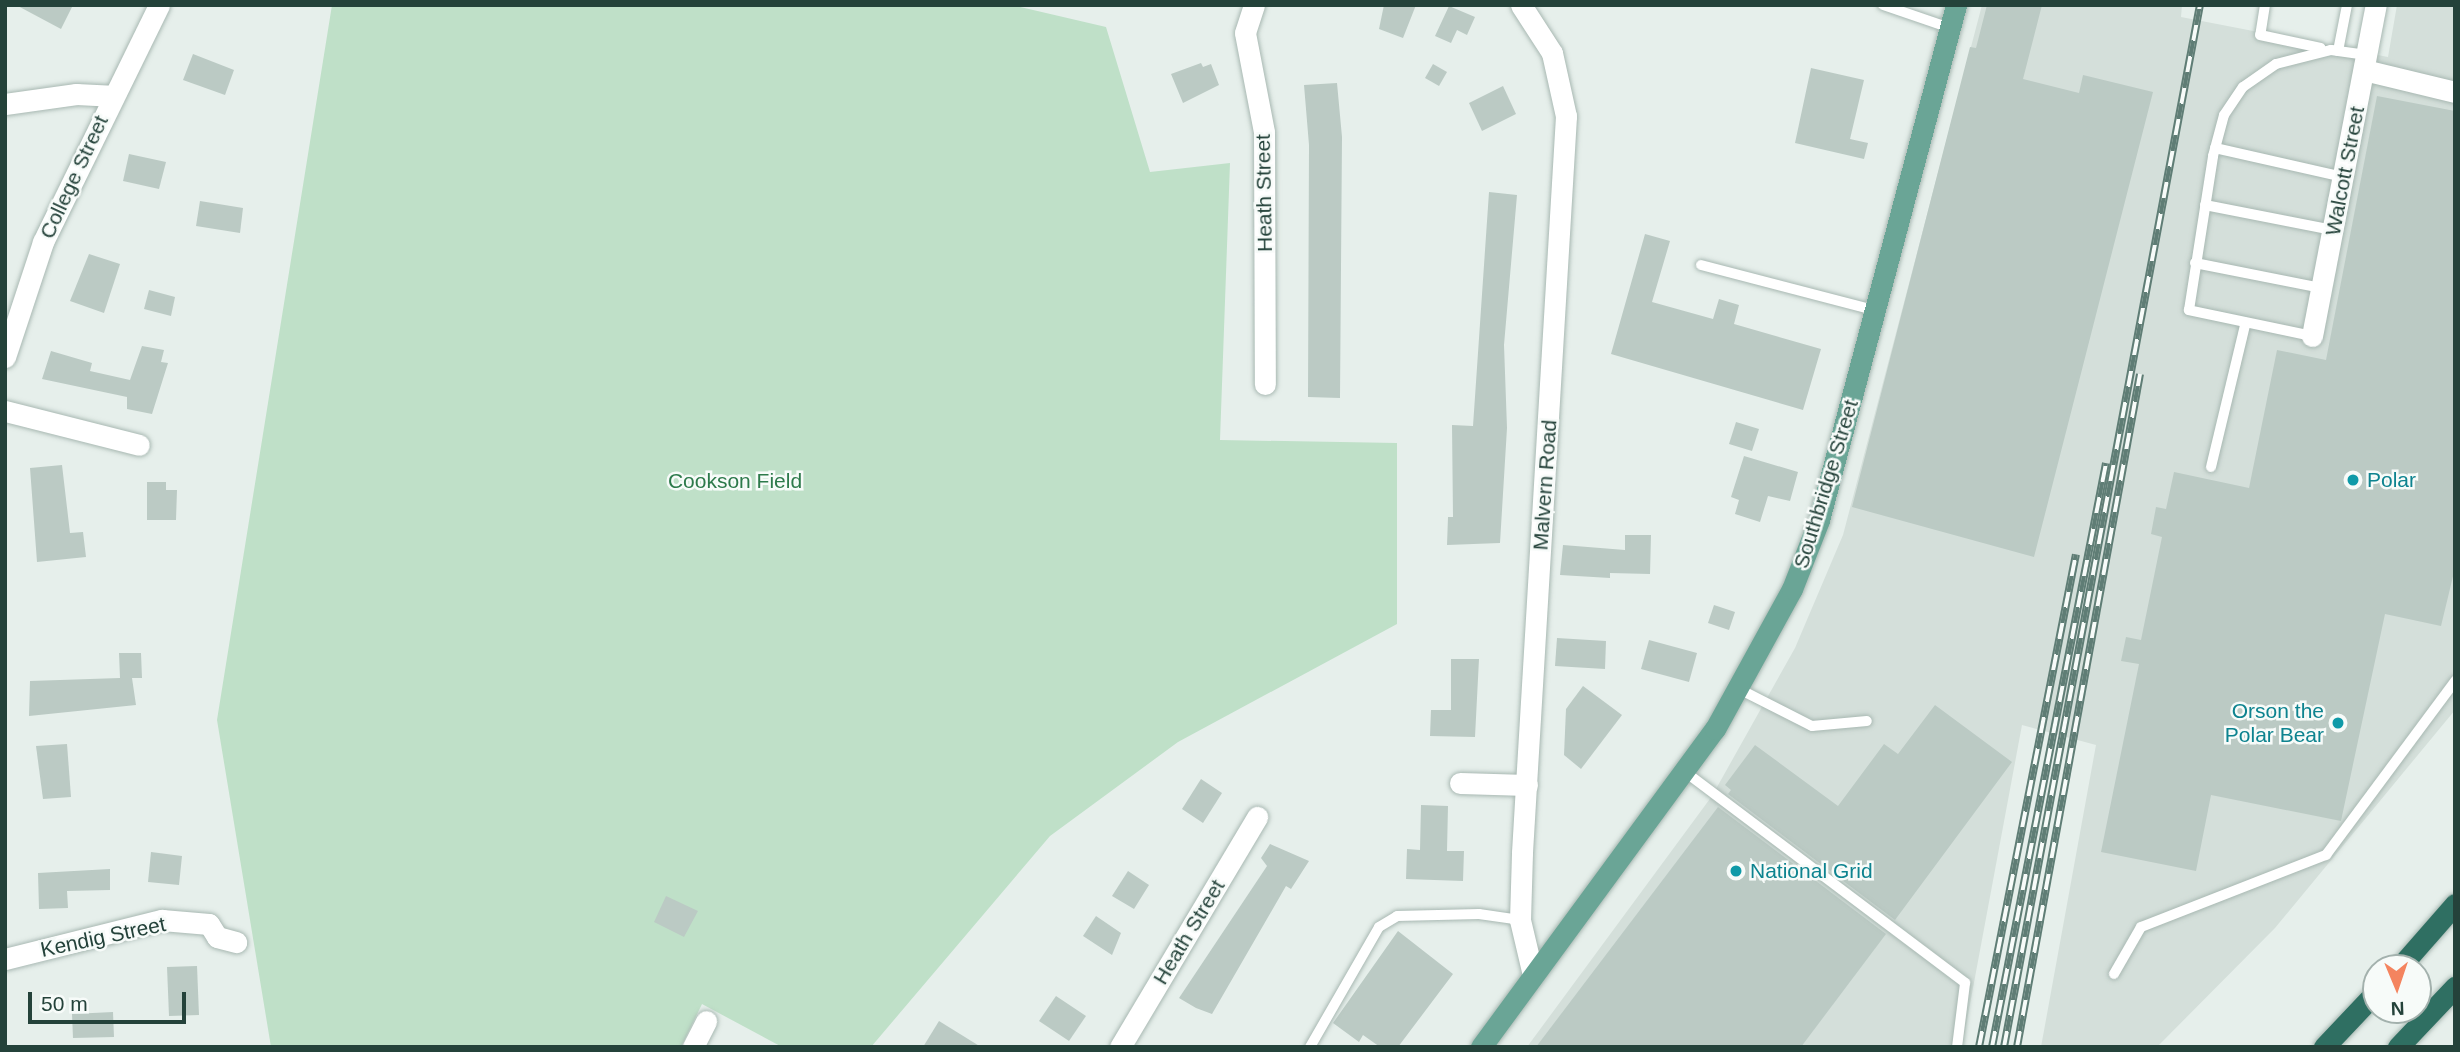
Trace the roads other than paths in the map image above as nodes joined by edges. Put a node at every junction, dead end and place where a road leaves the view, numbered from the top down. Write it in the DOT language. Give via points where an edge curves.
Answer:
graph roads {
  1 [pos="159,5"];
  2 [pos="1254,5"];
  3 [pos="1521,5"];
  4 [pos="1883,5"];
  5 [pos="1955,5"];
  6 [pos="2265,5"];
  7 [pos="2347,5"];
  8 [pos="2376,5"];
  9 [pos="1950,28"];
  10 [pos="2334,50"];
  11 [pos="2365,63"];
  12 [pos="2455,93"];
  13 [pos="111,96"];
  14 [pos="5,104"];
  15 [pos="2215,148"];
  16 [pos="2344,177"];
  17 [pos="2205,205"];
  18 [pos="2333,230"];
  19 [pos="2195,263"];
  20 [pos="1701,265"];
  21 [pos="2322,288"];
  22 [pos="1877,311"];
  23 [pos="2245,325"];
  24 [pos="2312,336"];
  25 [pos="5,357"];
  26 [pos="1265,384"];
  27 [pos="5,411"];
  28 [pos="139,445"];
  29 [pos="2211,467"];
  30 [pos="2455,681"];
  31 [pos="1739,689"];
  32 [pos="1867,721"];
  33 [pos="1684,771"];
  34 [pos="1460,783"];
  35 [pos="1527,785"];
  36 [pos="1257,817"];
  37 [pos="2455,904"];
  38 [pos="1520,920"];
  39 [pos="236,942"];
  40 [pos="2411,954"];
  41 [pos="5,960"];
  42 [pos="2114,974"];
  43 [pos="1533,975"];
  44 [pos="2455,987"];
  45 [pos="2362,1007"];
  46 [pos="706,1021"];
  47 [pos="693,1047"];
  48 [pos="1121,1047"];
  49 [pos="1310,1047"];
  50 [pos="1481,1047"];
  51 [pos="1957,1047"];
  52 [pos="2324,1047"];
  53 [pos="2398,1047"];
  1 -- 13 [label="street, College Street"];
  2 -- 26 [label="street, Heath Street" via="1245,33 1265,132"];
  3 -- 35 [label="street, Malvern Road" via="1552,53 1563,86 1567,169"];
  4 -- 9 [label="lane"];
  5 -- 9 [label="main road, Southbridge Street"];
  6 -- 10 [label="lane" via="2260,35"];
  7 -- 10 [label="lane"];
  8 -- 11 [label="street, Walcott Street"];
  9 -- 22 [label="main road, Southbridge Street"];
  10 -- 11 [label="lane"];
  10 -- 15 [label="lane" via="2276,64 2243,88 2224,115"];
  11 -- 12 [label="street"];
  11 -- 16 [label="street, Walcott Street"];
  13 -- 14 [label="street" via="76,94"];
  13 -- 25 [label="street, College Street" via="43,242"];
  15 -- 16 [label="lane"];
  15 -- 17 [label="lane"];
  16 -- 18 [label="street, Walcott Street"];
  17 -- 18 [label="lane"];
  17 -- 19 [label="lane"];
  18 -- 21 [label="street, Walcott Street"];
  19 -- 21 [label="lane"];
  19 -- 23 [label="lane" via="2189,310"];
  20 -- 22 [label="lane"];
  21 -- 24 [label="street, Walcott Street"];
  22 -- 31 [label="main road, Southbridge Street" via="1807,554"];
  23 -- 24 [label="lane"];
  23 -- 29 [label="lane"];
  27 -- 28 [label="street"];
  30 -- 42 [label="lane" via="2326,855 2141,927"];
  31 -- 32 [label="lane" via="1812,726"];
  31 -- 33 [label="main road, Southbridge Street"];
  33 -- 43 [label="main road, Southbridge Street"];
  33 -- 51 [label="lane" via="1965,984"];
  34 -- 35 [label="street"];
  35 -- 38 [label="street, Malvern Road"];
  36 -- 48 [label="street, Heath Street"];
  37 -- 40 [label="highway"];
  38 -- 43 [label="street, Malvern Road"];
  38 -- 49 [label="lane" via="1479,914 1397,916 1379,927"];
  39 -- 41 [label="street, Kendig Street" via="217,937 209,924 162,920"];
  43 -- 50 [label="main road, Southbridge Street"];
  44 -- 53 [label="highway"];
  45 -- 52 [label="highway"];
  46 -- 47 [label="street"];
}
